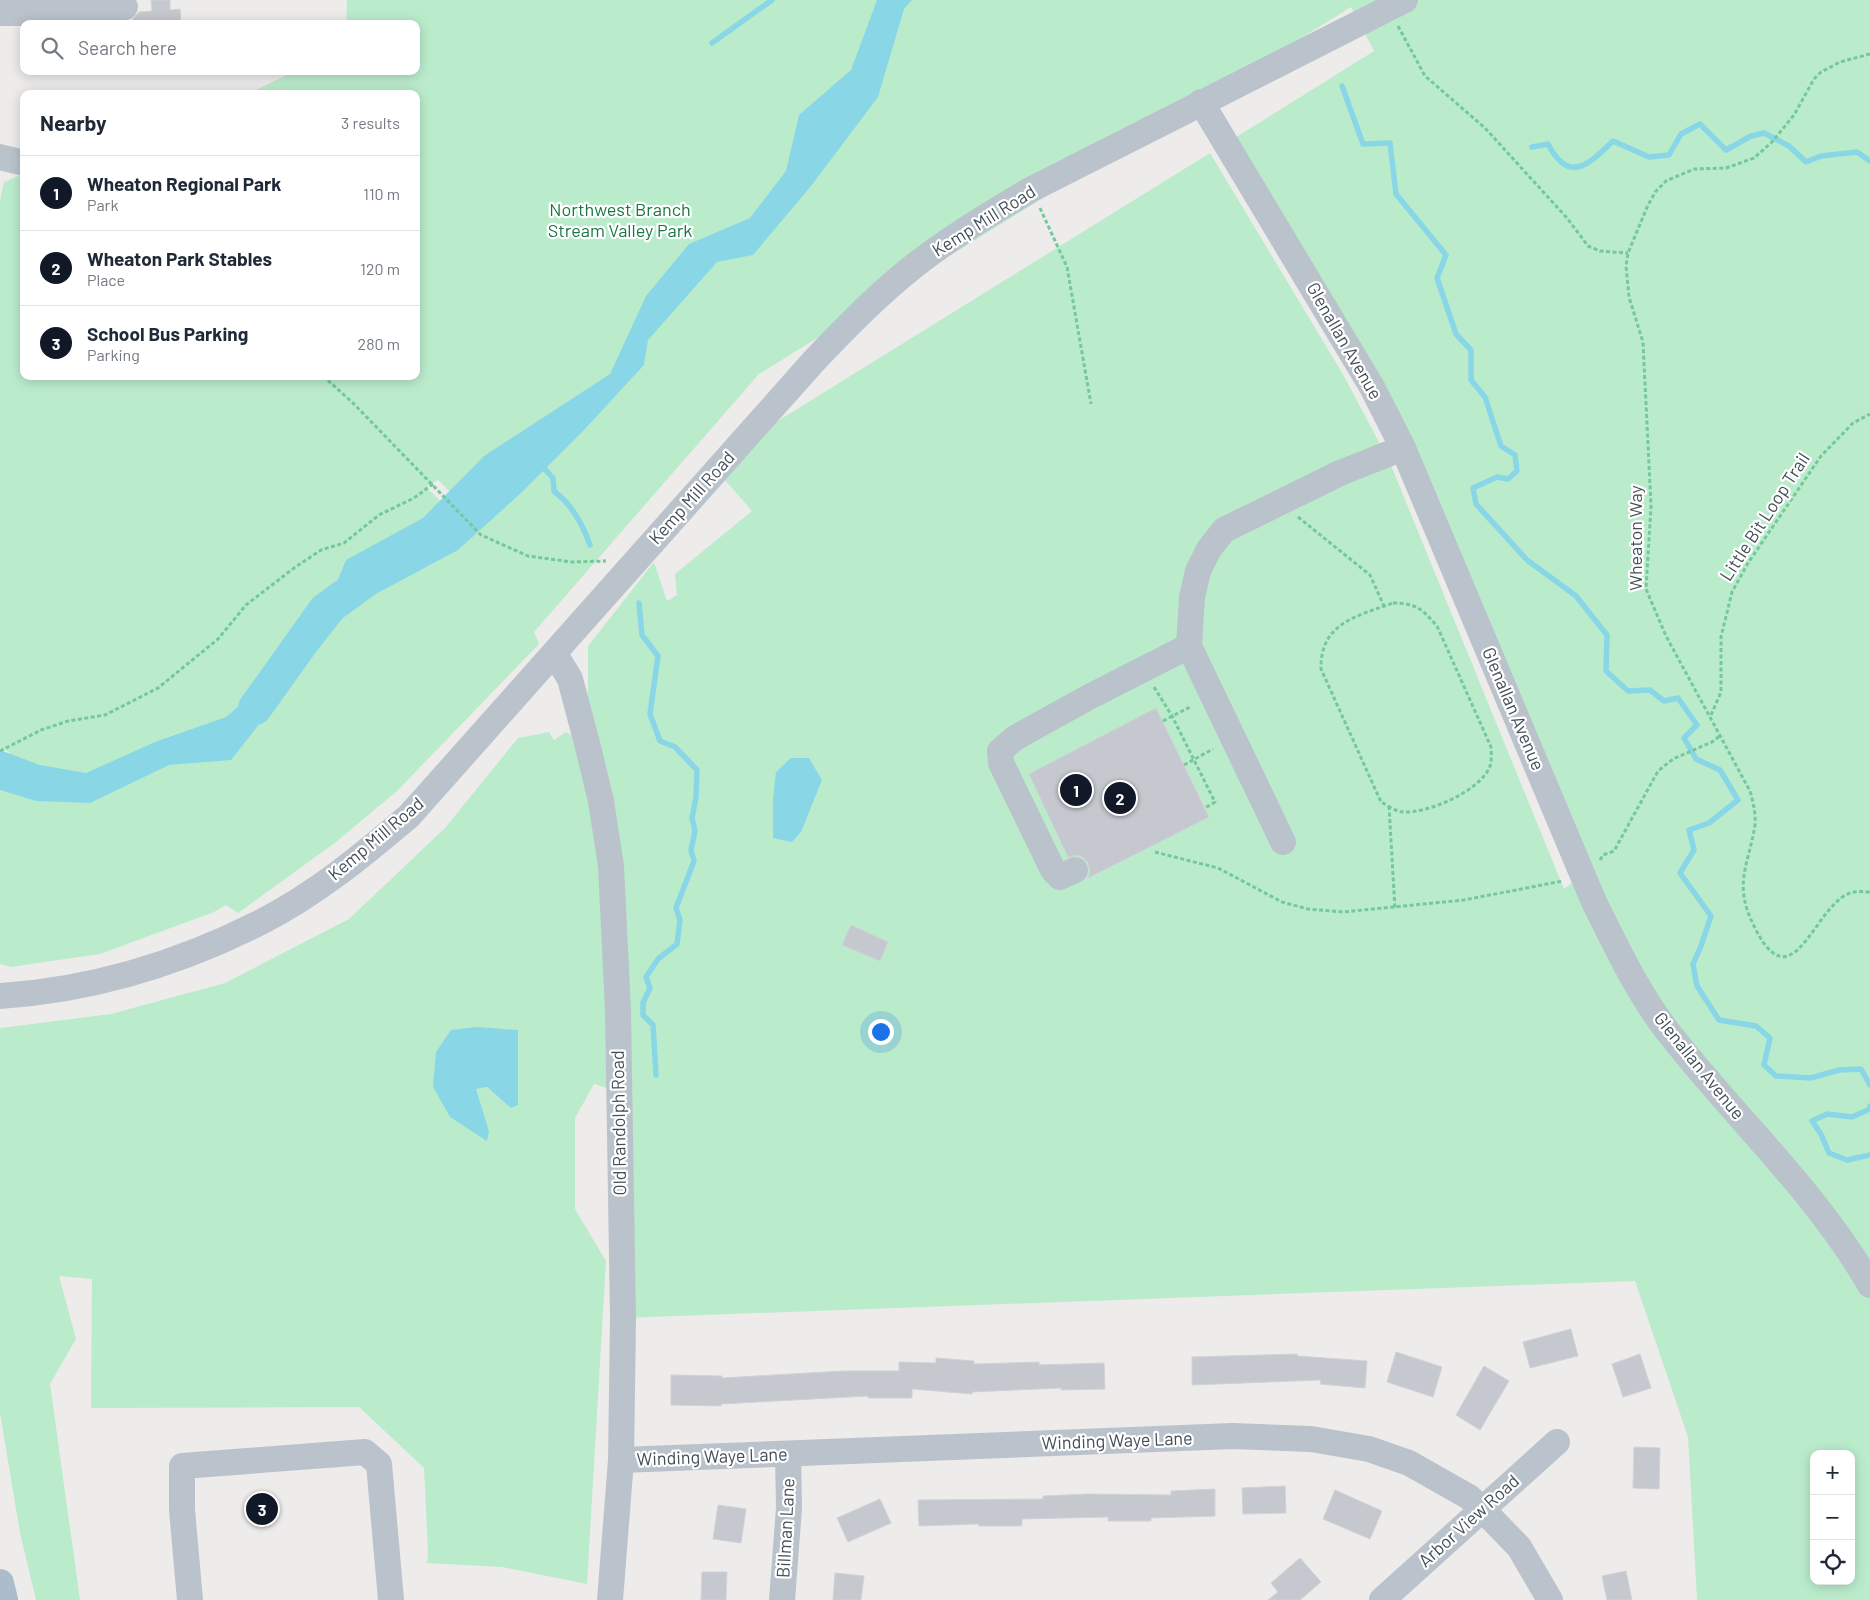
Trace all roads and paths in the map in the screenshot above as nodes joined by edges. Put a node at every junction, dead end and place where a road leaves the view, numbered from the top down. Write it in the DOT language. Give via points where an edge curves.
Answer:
graph roads {
  1 [pos="125,7"];
  2 [pos="1401,12"];
  3 [pos="0,13"];
  4 [pos="1870,54"];
  5 [pos="1201,102"];
  6 [pos="0,157"];
  7 [pos="20,162"];
  8 [pos="1030,190"];
  9 [pos="1628,253"];
  10 [pos="327,380"];
  11 [pos="1091,404"];
  12 [pos="1870,414"];
  13 [pos="1403,448"];
  14 [pos="433,484"];
  15 [pos="1295,515"];
  16 [pos="606,561"];
  17 [pos="1384,606"];
  18 [pos="1189,646"];
  19 [pos="555,654"];
  20 [pos="1153,686"];
  21 [pos="1192,706"];
  22 [pos="1711,715"];
  23 [pos="1172,716"];
  24 [pos="1163,721"];
  25 [pos="1721,735"];
  26 [pos="1213,749"];
  27 [pos="0,751"];
  28 [pos="1194,759"];
  29 [pos="1184,765"];
  30 [pos="1389,806"];
  31 [pos="1205,808"];
  32 [pos="1283,842"];
  33 [pos="1155,852"];
  34 [pos="1075,870"];
  35 [pos="1583,874"];
  36 [pos="1870,892"];
  37 [pos="1395,908"];
  38 [pos="0,996"];
  39 [pos="1870,1285"];
  40 [pos="1557,1442"];
  41 [pos="788,1455"];
  42 [pos="621,1460"];
  43 [pos="1482,1509"];
  44 [pos="0,1583"];
  45 [pos="4,1600"];
  46 [pos="190,1600"];
  47 [pos="391,1600"];
  48 [pos="610,1600"];
  49 [pos="782,1600"];
  50 [pos="1382,1600"];
  51 [pos="1550,1600"];
  1 -- 3 [label="street"];
  2 -- 5 [label="street, Kemp Mill Road"];
  2 -- 9 [label="path" via="1425,76 1485,128 1567,218 1588,246 1600,251"];
  4 -- 9 [label="path, Wheaton Way" via="1840,62 1821,72 1794,115 1754,158 1726,168 1694,168 1666,181 1648,204"];
  5 -- 8 [label="street, Kemp Mill Road"];
  5 -- 13 [label="street, Glenallan Avenue" via="1372,387"];
  6 -- 7 [label="street"];
  8 -- 11 [label="path" via="1045,216 1066,267"];
  8 -- 19 [label="street, Kemp Mill Road" via="969,226 910,269 852,322"];
  9 -- 22 [label="path, Wheaton Way" via="1626,278 1644,342 1648,412 1651,506 1646,589 1666,636"];
  10 -- 14 [label="path"];
  12 -- 22 [label="path, Little Bit Loop Trail" via="1853,423 1820,456 1732,592 1721,637 1721,692"];
  13 -- 18 [label="street" via="1340,473 1224,530 1198,571 1192,597"];
  13 -- 35 [label="street, Glenallan Avenue"];
  14 -- 16 [label="path" via="481,535 528,556 572,562"];
  14 -- 27 [label="path" via="414,498 379,515 344,543 321,550 294,568 246,605 218,639 158,688 105,716 68,721 40,730"];
  15 -- 17 [label="path" via="1370,575"];
  17 -- 30 [label="path" via="1353,618 1332,633 1321,651 1321,669 1381,802"];
  17 -- 30 [label="path" via="1409,603 1423,610 1437,626 1491,747 1490,766 1478,784 1458,796 1423,810 1400,812"];
  18 -- 32 [label="street"];
  18 -- 34 [label="street" via="1088,697 1015,738 1000,751 1001,763 1053,870 1060,876"];
  19 -- 38 [label="street, Kemp Mill Road" via="409,816 321,886 271,916 195,952 108,980"];
  19 -- 42 [label="street, Old Randolph Road" via="570,679 588,747 601,801 610,866 618,1010 623,1318"];
  20 -- 23 [label="path"];
  21 -- 23 [label="path"];
  22 -- 25 [label="path, Wheaton Way"];
  23 -- 24 [label="path"];
  23 -- 28 [label="path"];
  25 -- 35 [label="path" via="1673,759 1658,771 1614,851 1603,855 1596,866"];
  25 -- 36 [label="path, Wheaton Way" via="1750,791 1755,812 1755,825 1744,866 1743,889 1752,924 1772,955 1780,958 1789,955 1812,935 1824,915 1842,897 1857,890"];
  26 -- 28 [label="path"];
  28 -- 29 [label="path"];
  28 -- 31 [label="path" via="1215,802"];
  30 -- 37 [label="path"];
  33 -- 37 [label="path" via="1218,868 1282,902 1308,909 1343,912"];
  35 -- 37 [label="path" via="1533,888"];
  35 -- 39 [label="street, Glenallan Avenue" via="1631,974 1668,1032 1801,1186"];
  40 -- 43 [label="street, Arbor View Road"];
  41 -- 42 [label="street, Winding Waye Lane"];
  41 -- 43 [label="street, Winding Waye Lane" via="1233,1436 1311,1439 1369,1449 1409,1463 1469,1497"];
  41 -- 49 [label="street, Billman Lane" via="789,1508"];
  42 -- 48 [label="street, Old Randolph Road"];
  43 -- 50 [label="street, Arbor View Road"];
  43 -- 51 [label="street, Winding Waye Lane" via="1519,1547"];
  44 -- 45 [label="main road"];
  46 -- 47 [label="street" via="182,1510 182,1466 365,1452 379,1464"];
}
